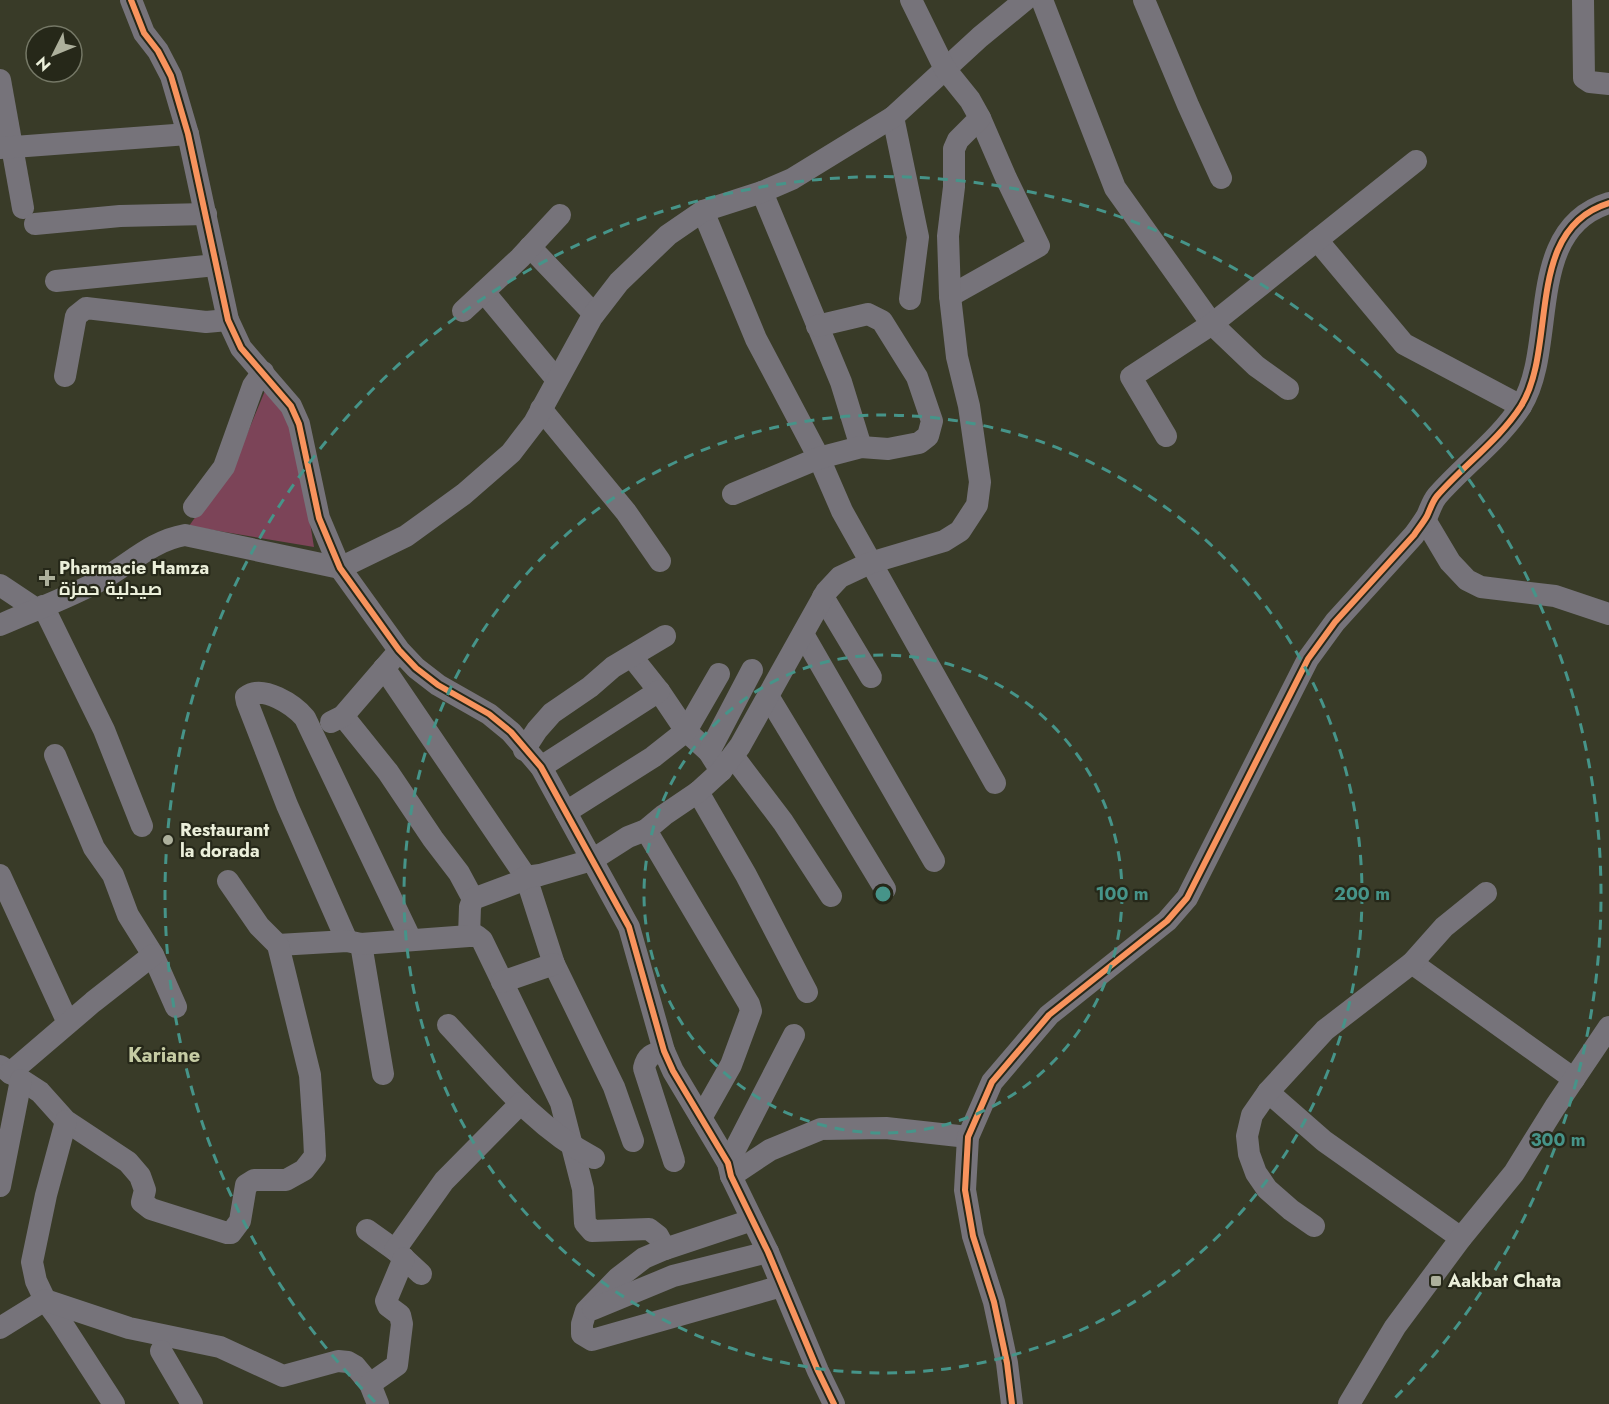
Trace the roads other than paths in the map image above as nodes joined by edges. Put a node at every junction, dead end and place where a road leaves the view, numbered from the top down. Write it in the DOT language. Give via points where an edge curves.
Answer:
graph roads {
  1 [pos="130,0"];
  2 [pos="911,0"];
  3 [pos="1025,0"];
  4 [pos="1042,0"];
  5 [pos="1144,0"];
  6 [pos="1583,0"];
  7 [pos="945,69"];
  8 [pos="0,80"];
  9 [pos="1609,84"];
  10 [pos="893,117"];
  11 [pos="980,118"];
  12 [pos="189,134"];
  13 [pos="6,148"];
  14 [pos="1416,161"];
  15 [pos="1221,177"];
  16 [pos="762,192"];
  17 [pos="1609,203"];
  18 [pos="704,211"];
  19 [pos="206,214"];
  20 [pos="560,215"];
  21 [pos="1317,240"];
  22 [pos="530,247"];
  23 [pos="216,265"];
  24 [pos="56,281"];
  25 [pos="484,292"];
  26 [pos="950,296"];
  27 [pos="910,299"];
  28 [pos="463,310"];
  29 [pos="594,314"];
  30 [pos="228,320"];
  31 [pos="1212,324"];
  32 [pos="816,326"];
  33 [pos="263,372"];
  34 [pos="65,376"];
  35 [pos="558,380"];
  36 [pos="1288,389"];
  37 [pos="1521,406"];
  38 [pos="541,409"];
  39 [pos="1166,436"];
  40 [pos="861,447"];
  41 [pos="819,458"];
  42 [pos="733,494"];
  43 [pos="194,507"];
  44 [pos="1425,520"];
  45 [pos="660,561"];
  46 [pos="870,563"];
  47 [pos="340,568"];
  48 [pos="0,585"];
  49 [pos="823,597"];
  50 [pos="40,607"];
  51 [pos="1609,614"];
  52 [pos="0,625"];
  53 [pos="803,634"];
  54 [pos="665,636"];
  55 [pos="399,650"];
  56 [pos="632,657"];
  57 [pos="384,668"];
  58 [pos="752,670"];
  59 [pos="719,674"];
  60 [pos="871,677"];
  61 [pos="659,691"];
  62 [pos="768,696"];
  63 [pos="343,716"];
  64 [pos="313,731"];
  65 [pos="686,731"];
  66 [pos="524,750"];
  67 [pos="709,752"];
  68 [pos="55,755"];
  69 [pos="727,763"];
  70 [pos="541,767"];
  71 [pos="995,783"];
  72 [pos="698,792"];
  73 [pos="566,812"];
  74 [pos="142,826"];
  75 [pos="646,831"];
  76 [pos="592,860"];
  77 [pos="934,861"];
  78 [pos="0,875"];
  79 [pos="526,878"];
  80 [pos="228,881"];
  81 [pos="885,889"];
  82 [pos="1486,893"];
  83 [pos="831,896"];
  84 [pos="473,899"];
  85 [pos="469,936"];
  86 [pos="411,940"];
  87 [pos="354,943"];
  88 [pos="278,945"];
  89 [pos="153,956"];
  90 [pos="1412,963"];
  91 [pos="554,964"];
  92 [pos="502,982"];
  93 [pos="807,992"];
  94 [pos="176,1007"];
  95 [pos="68,1023"];
  96 [pos="448,1025"];
  97 [pos="1609,1027"];
  98 [pos="794,1035"];
  99 [pos="664,1051"];
  100 [pos="10,1073"];
  101 [pos="383,1074"];
  102 [pos="1574,1079"];
  103 [pos="1268,1092"];
  104 [pos="521,1103"];
  105 [pos="700,1118"];
  106 [pos="66,1120"];
  107 [pos="5,1135"];
  108 [pos="968,1137"];
  109 [pos="633,1141"];
  110 [pos="571,1147"];
  111 [pos="594,1158"];
  112 [pos="674,1161"];
  113 [pos="730,1170"];
  114 [pos="0,1186"];
  115 [pos="752,1220"];
  116 [pos="1314,1226"];
  117 [pos="367,1230"];
  118 [pos="1461,1238"];
  119 [pos="665,1249"];
  120 [pos="768,1252"];
  121 [pos="400,1254"];
  122 [pos="421,1274"];
  123 [pos="782,1286"];
  124 [pos="45,1300"];
  125 [pos="586,1311"];
  126 [pos="0,1328"];
  127 [pos="161,1350"];
  128 [pos="374,1394"];
  129 [pos="114,1404"];
  130 [pos="192,1404"];
  131 [pos="834,1404"];
  132 [pos="1012,1404"];
  133 [pos="1348,1404"];
  1 -- 12 [label="street" via="144,33 159,51 171,76"];
  2 -- 7 [label="street"];
  3 -- 7 [label="street"];
  4 -- 31 [label="street" via="1115,188"];
  5 -- 15 [label="street"];
  6 -- 9 [label="street" via="1584,78"];
  7 -- 10 [label="street"];
  7 -- 11 [label="street"];
  8 -- 13 [label="street"];
  10 -- 16 [label="street" via="792,179"];
  10 -- 27 [label="street" via="918,237"];
  11 -- 26 [label="street" via="954,149 948,236"];
  11 -- 26 [label="street" via="1039,246"];
  12 -- 13 [label="street"];
  12 -- 19 [label="street"];
  13 -- 19 [label="street" via="29,216"];
  14 -- 21 [label="street"];
  16 -- 18 [label="street"];
  16 -- 32 [label="street"];
  17 -- 37 [label="street" via="1584,215 1557,252 1531,383"];
  18 -- 29 [label="street" via="668,235 619,282"];
  18 -- 41 [label="street" via="756,339"];
  19 -- 23 [label="street"];
  20 -- 22 [label="street"];
  21 -- 31 [label="street"];
  21 -- 37 [label="street" via="1404,344"];
  22 -- 25 [label="street"];
  22 -- 29 [label="street"];
  23 -- 24 [label="street"];
  23 -- 30 [label="street"];
  25 -- 28 [label="street"];
  25 -- 35 [label="street"];
  26 -- 46 [label="street" via="980,482 977,505 960,531 944,541"];
  29 -- 35 [label="street"];
  30 -- 33 [label="street" via="241,348"];
  30 -- 34 [label="street" via="206,322 86,308 76,316"];
  31 -- 36 [label="street" via="1256,366"];
  31 -- 39 [label="street" via="1131,377"];
  32 -- 40 [label="street" via="841,382"];
  32 -- 40 [label="street" via="868,314 882,321 917,376 932,421 928,436 919,443 888,449"];
  33 -- 43 [label="street" via="253,386 224,467"];
  33 -- 47 [label="street" via="291,406 299,424 320,518"];
  35 -- 38 [label="street"];
  37 -- 44 [label="street" via="1435,499"];
  38 -- 45 [label="street" via="626,512"];
  38 -- 47 [label="street" via="511,453 464,494 406,536"];
  40 -- 41 [label="street"];
  41 -- 42 [label="street"];
  41 -- 46 [label="street"];
  44 -- 51 [label="street" via="1450,562 1481,587 1555,596"];
  44 -- 108 [label="street" via="1335,622 1308,660 1187,898 1167,921 1049,1015 992,1082"];
  46 -- 49 [label="street" via="840,577"];
  46 -- 71 [label="street"];
  47 -- 50 [label="street" via="185,535 160,541 103,579 70,597"];
  47 -- 55 [label="street"];
  48 -- 50 [label="street"];
  49 -- 53 [label="street"];
  49 -- 60 [label="street"];
  50 -- 52 [label="street"];
  50 -- 74 [label="street" via="104,730"];
  53 -- 62 [label="street"];
  53 -- 77 [label="street"];
  54 -- 56 [label="street"];
  55 -- 57 [label="street"];
  55 -- 66 [label="street" via="438,685 489,714 511,732"];
  56 -- 61 [label="street"];
  56 -- 66 [label="street" via="552,713"];
  57 -- 63 [label="street"];
  57 -- 79 [label="street"];
  58 -- 67 [label="street"];
  59 -- 65 [label="street"];
  61 -- 65 [label="street"];
  61 -- 70 [label="street"];
  62 -- 69 [label="street"];
  62 -- 81 [label="street"];
  63 -- 64 [label="street"];
  63 -- 84 [label="street" via="388,772"];
  64 -- 86 [label="street"];
  64 -- 87 [label="street" via="290,704 265,693 246,697 287,805"];
  65 -- 67 [label="street"];
  65 -- 73 [label="street" via="653,757"];
  66 -- 70 [label="street"];
  67 -- 69 [label="street"];
  68 -- 89 [label="street" via="94,848 113,875 128,915"];
  69 -- 72 [label="street"];
  69 -- 83 [label="street" via="783,822"];
  70 -- 73 [label="street"];
  72 -- 75 [label="street"];
  72 -- 93 [label="street" via="747,875"];
  73 -- 76 [label="street"];
  75 -- 76 [label="street" via="628,837"];
  75 -- 105 [label="street" via="750,1004 751,1011 731,1065"];
  76 -- 79 [label="street"];
  76 -- 99 [label="street" via="629,927"];
  78 -- 95 [label="street"];
  79 -- 84 [label="street"];
  79 -- 91 [label="street"];
  80 -- 88 [label="street" via="259,926"];
  82 -- 90 [label="street" via="1444,927"];
  84 -- 85 [label="street"];
  85 -- 86 [label="street"];
  85 -- 92 [label="street" via="482,940"];
  86 -- 87 [label="street"];
  87 -- 88 [label="street"];
  87 -- 101 [label="street"];
  88 -- 106 [label="street" via="310,1075 315,1156 304,1170 286,1180 249,1181 240,1221 231,1233 151,1209 142,1202 146,1190 128,1162"];
  89 -- 94 [label="street"];
  89 -- 95 [label="street"];
  90 -- 102 [label="street"];
  90 -- 103 [label="street" via="1325,1030"];
  91 -- 92 [label="street"];
  91 -- 109 [label="street" via="615,1087"];
  92 -- 110 [label="street" via="561,1103"];
  95 -- 100 [label="street"];
  96 -- 104 [label="street"];
  97 -- 102 [label="street"];
  98 -- 113 [label="street"];
  99 -- 105 [label="street"];
  99 -- 112 [label="street" via="650,1055 644,1068"];
  100 -- 106 [label="street" via="40,1092"];
  100 -- 107 [label="street"];
  102 -- 118 [label="street" via="1514,1173"];
  103 -- 116 [label="street" via="1252,1115 1247,1136 1249,1154 1267,1189"];
  103 -- 118 [label="street" via="1324,1141"];
  104 -- 110 [label="street"];
  104 -- 121 [label="street" via="444,1181"];
  105 -- 113 [label="street"];
  106 -- 124 [label="street" via="32,1262"];
  107 -- 114 [label="street"];
  108 -- 113 [label="street" via="886,1128 821,1129"];
  108 -- 132 [label="street" via="965,1190 973,1236 994,1302"];
  110 -- 111 [label="street"];
  110 -- 119 [label="street" via="583,1189 585,1223 591,1231 649,1229"];
  113 -- 115 [label="street"];
  115 -- 119 [label="street"];
  115 -- 120 [label="street"];
  117 -- 121 [label="street"];
  118 -- 133 [label="street" via="1395,1328"];
  119 -- 125 [label="street" via="644,1258 618,1278"];
  120 -- 123 [label="street"];
  120 -- 125 [label="street" via="672,1276"];
  121 -- 122 [label="street"];
  121 -- 128 [label="street" via="386,1301 402,1324 397,1365"];
  123 -- 125 [label="street" via="592,1340 582,1334"];
  123 -- 131 [label="street"];
  124 -- 126 [label="street"];
  124 -- 128 [label="street" via="129,1328 220,1347 283,1376 348,1362 356,1366"];
  124 -- 129 [label="street"];
  127 -- 130 [label="street"];
}
